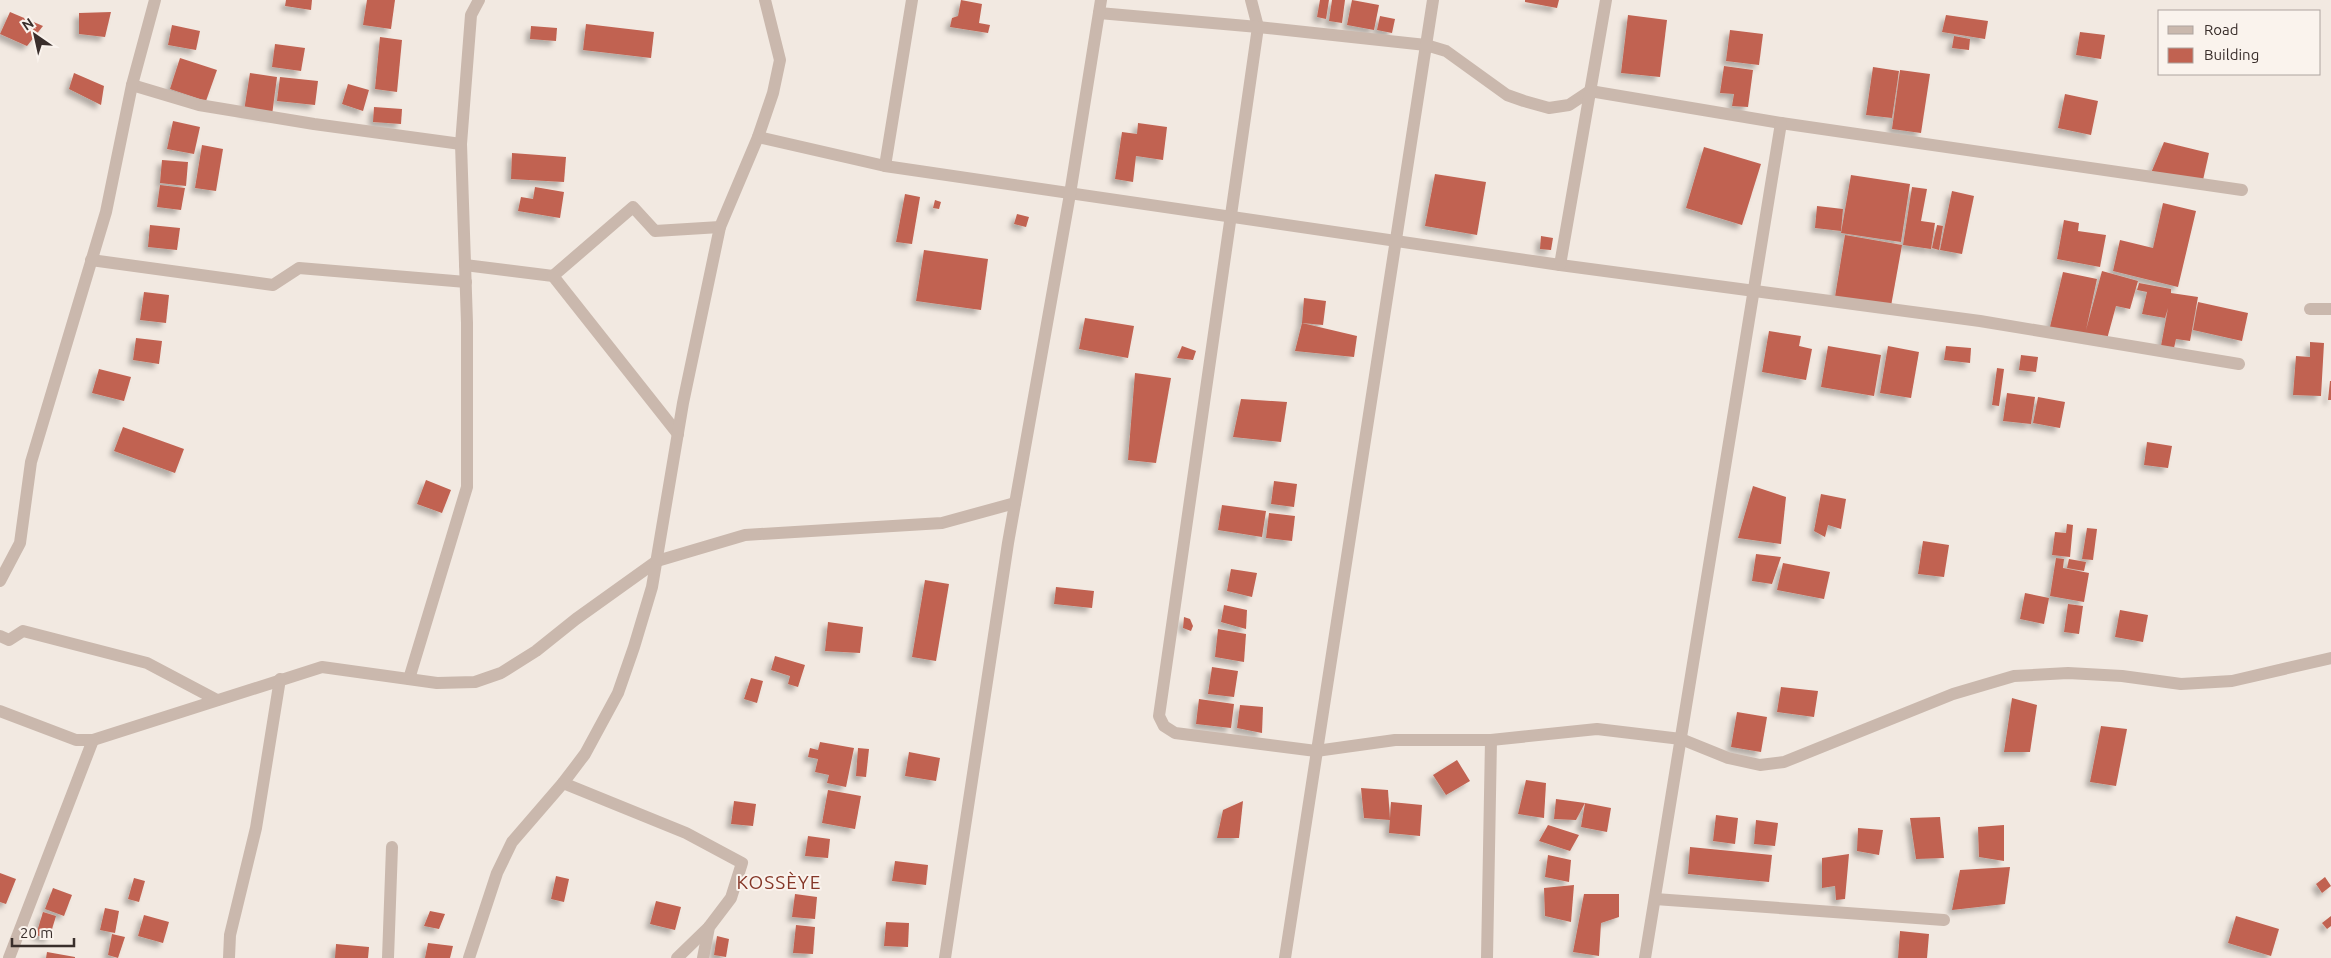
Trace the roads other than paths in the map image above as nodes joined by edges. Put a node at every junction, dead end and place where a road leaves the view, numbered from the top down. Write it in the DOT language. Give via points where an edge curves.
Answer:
graph roads {
  1 [pos="155,0"];
  2 [pos="479,0"];
  3 [pos="765,0"];
  4 [pos="912,0"];
  5 [pos="1101,0"];
  6 [pos="1251,0"];
  7 [pos="1433,0"];
  8 [pos="1606,0"];
  9 [pos="1099,13"];
  10 [pos="1258,27"];
  11 [pos="1426,45"];
  12 [pos="132,85"];
  13 [pos="1590,91"];
  14 [pos="1781,123"];
  15 [pos="758,137"];
  16 [pos="461,144"];
  17 [pos="885,166"];
  18 [pos="2242,190"];
  19 [pos="1070,194"];
  20 [pos="1229,217"];
  21 [pos="720,227"];
  22 [pos="1395,241"];
  23 [pos="91,260"];
  24 [pos="465,265"];
  25 [pos="1560,265"];
  26 [pos="553,276"];
  27 [pos="466,282"];
  28 [pos="1754,290"];
  29 [pos="2310,309"];
  30 [pos="2331,309"];
  31 [pos="2239,364"];
  32 [pos="678,434"];
  33 [pos="1015,503"];
  34 [pos="657,561"];
  35 [pos="0,581"];
  36 [pos="0,636"];
  37 [pos="2331,658"];
  38 [pos="280,679"];
  39 [pos="409,679"];
  40 [pos="217,700"];
  41 [pos="0,710"];
  42 [pos="1681,739"];
  43 [pos="92,740"];
  44 [pos="1491,740"];
  45 [pos="1316,751"];
  46 [pos="563,783"];
  47 [pos="392,847"];
  48 [pos="1655,899"];
  49 [pos="1944,920"];
  50 [pos="709,927"];
  51 [pos="9,958"];
  52 [pos="229,958"];
  53 [pos="388,958"];
  54 [pos="468,958"];
  55 [pos="678,958"];
  56 [pos="703,958"];
  57 [pos="945,958"];
  58 [pos="1285,958"];
  59 [pos="1487,958"];
  60 [pos="1645,958"];
  1 -- 12 [label="street"];
  2 -- 16 [label="street" via="471,15"];
  3 -- 15 [label="street" via="780,60"];
  4 -- 17 [label="street"];
  5 -- 9 [label="street"];
  6 -- 10 [label="street"];
  7 -- 11 [label="street"];
  8 -- 13 [label="street"];
  9 -- 10 [label="street"];
  9 -- 19 [label="street"];
  10 -- 11 [label="street"];
  10 -- 20 [label="street"];
  11 -- 13 [label="street" via="1446,51 1507,95 1524,101 1549,108 1569,105"];
  11 -- 22 [label="street"];
  12 -- 16 [label="street" via="199,105"];
  12 -- 23 [label="street" via="106,212"];
  13 -- 14 [label="street"];
  13 -- 25 [label="street"];
  14 -- 18 [label="street"];
  14 -- 28 [label="street"];
  15 -- 17 [label="street"];
  15 -- 21 [label="street"];
  16 -- 24 [label="street"];
  17 -- 19 [label="street"];
  19 -- 20 [label="street"];
  19 -- 33 [label="street"];
  20 -- 22 [label="street"];
  20 -- 45 [label="street" via="1159,716 1164,726 1175,732"];
  21 -- 26 [label="street" via="655,231 633,207"];
  21 -- 32 [label="street"];
  22 -- 25 [label="street"];
  22 -- 45 [label="street"];
  23 -- 27 [label="street" via="272,284 300,268"];
  23 -- 35 [label="street" via="31,462 20,543"];
  24 -- 26 [label="street"];
  24 -- 27 [label="street"];
  25 -- 28 [label="street"];
  26 -- 32 [label="street"];
  27 -- 39 [label="street" via="467,487"];
  28 -- 31 [label="street" via="1980,321"];
  28 -- 42 [label="street"];
  29 -- 30 [label="street"];
  32 -- 34 [label="street"];
  33 -- 34 [label="street" via="942,523 745,534"];
  33 -- 57 [label="street"];
  34 -- 39 [label="street" via="501,673 475,682 437,683"];
  34 -- 46 [label="street" via="652,587 618,693 585,754"];
  36 -- 40 [label="street" via="9,640 23,631 147,663"];
  37 -- 42 [label="street" via="2224,681 2181,684 2068,673 2014,676 1953,694 1784,762 1760,765 1728,758"];
  38 -- 39 [label="street" via="322,667"];
  38 -- 40 [label="street"];
  38 -- 52 [label="street" via="256,828 230,935"];
  40 -- 43 [label="street"];
  41 -- 43 [label="street" via="76,740"];
  42 -- 44 [label="street" via="1597,729"];
  42 -- 48 [label="street"];
  43 -- 51 [label="street"];
  44 -- 45 [label="street" via="1395,740"];
  44 -- 59 [label="street"];
  45 -- 58 [label="street"];
  46 -- 50 [label="street" via="686,834 742,863 731,898"];
  46 -- 54 [label="street" via="512,842 497,874"];
  47 -- 53 [label="street"];
  48 -- 49 [label="street"];
  48 -- 60 [label="street"];
  50 -- 55 [label="street"];
  50 -- 56 [label="street"];
}
